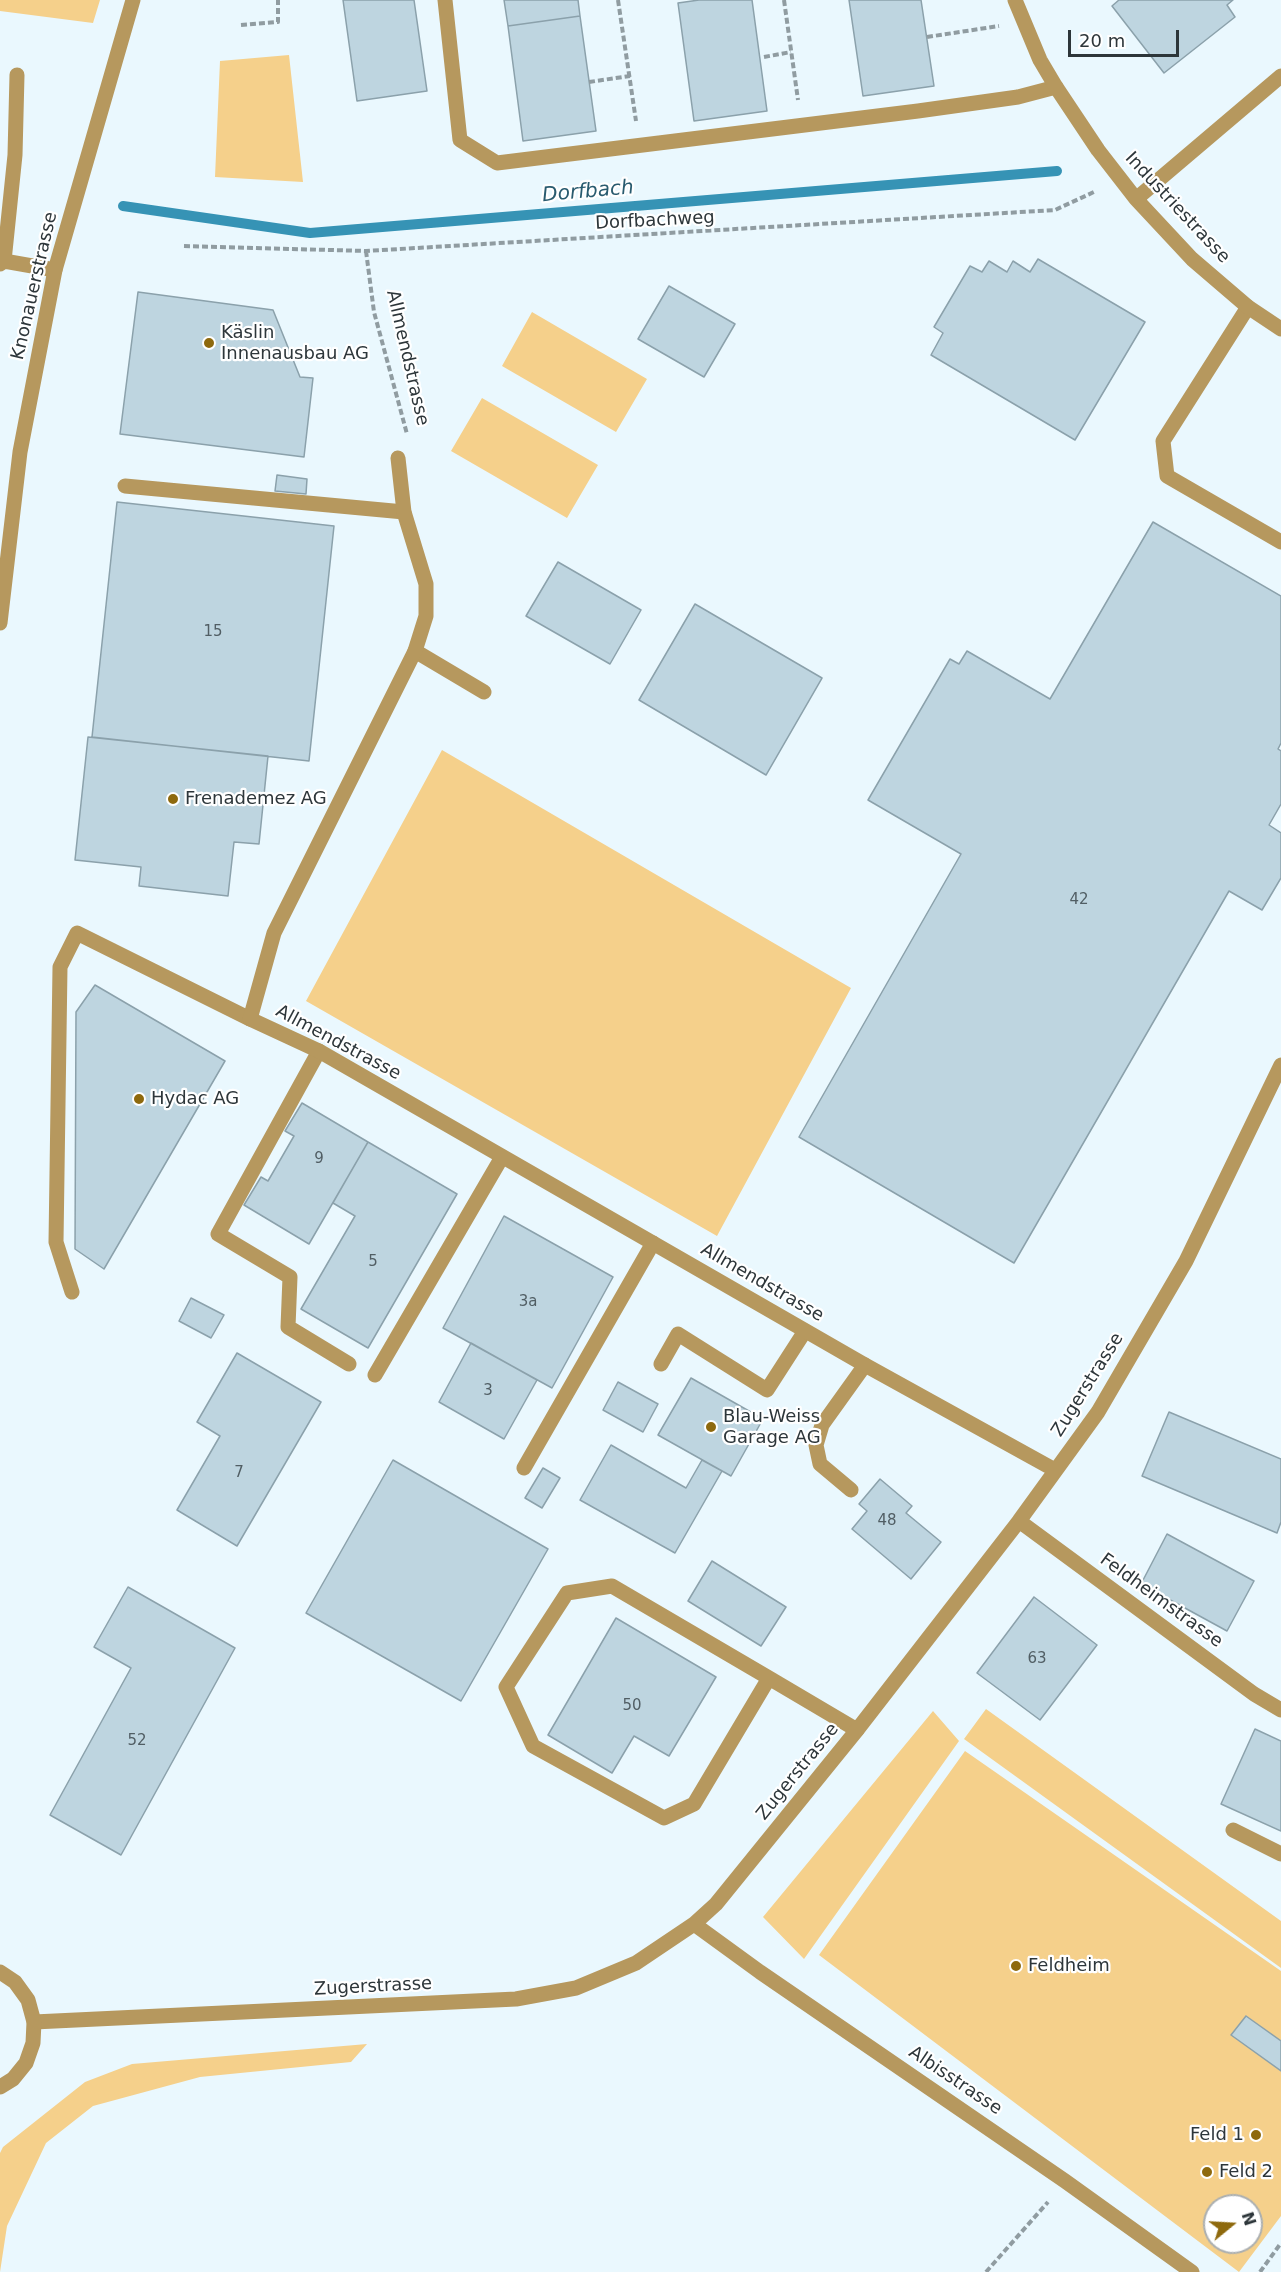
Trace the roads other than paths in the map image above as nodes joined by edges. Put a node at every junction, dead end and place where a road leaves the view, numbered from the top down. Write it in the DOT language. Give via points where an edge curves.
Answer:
graph roads {
  1 [pos="133,0"];
  2 [pos="445,0"];
  3 [pos="1016,0"];
  4 [pos="16,75"];
  5 [pos="1281,76"];
  6 [pos="1056,87"];
  7 [pos="1136,199"];
  8 [pos="2,262"];
  9 [pos="55,270"];
  10 [pos="1248,307"];
  11 [pos="1281,329"];
  12 [pos="398,458"];
  13 [pos="125,486"];
  14 [pos="404,512"];
  15 [pos="1281,542"];
  16 [pos="0,623"];
  17 [pos="415,651"];
  18 [pos="484,692"];
  19 [pos="250,1019"];
  20 [pos="319,1051"];
  21 [pos="1281,1065"];
  22 [pos="502,1157"];
  23 [pos="653,1243"];
  24 [pos="72,1292"];
  25 [pos="805,1331"];
  26 [pos="349,1364"];
  27 [pos="661,1364"];
  28 [pos="865,1365"];
  29 [pos="375,1375"];
  30 [pos="524,1468"];
  31 [pos="1055,1470"];
  32 [pos="851,1490"];
  33 [pos="1019,1521"];
  34 [pos="769,1677"];
  35 [pos="1281,1710"];
  36 [pos="856,1730"];
  37 [pos="1233,1830"];
  38 [pos="1281,1854"];
  39 [pos="694,1924"];
  40 [pos="0,1972"];
  41 [pos="34,2022"];
  42 [pos="0,2087"];
  43 [pos="1192,2272"];
  1 -- 9 [label="street, Knonauerstrasse"];
  2 -- 6 [label="street" via="460,141 497,163 1018,97"];
  3 -- 6 [label="street, Industriestrasse"];
  4 -- 8 [label="street" via="15,155"];
  5 -- 7 [label="street"];
  6 -- 7 [label="street, Industriestrasse"];
  7 -- 10 [label="street, Industriestrasse" via="1192,259"];
  8 -- 9 [label="street"];
  9 -- 16 [label="street, Knonauerstrasse" via="20,452"];
  10 -- 11 [label="street, Industriestrasse"];
  10 -- 15 [label="street" via="1163,441 1167,476"];
  12 -- 14 [label="street, Allmendstrasse"];
  13 -- 14 [label="street"];
  14 -- 17 [label="street, Allmendstrasse" via="426,584 426,616"];
  17 -- 18 [label="street"];
  17 -- 19 [label="street, Allmendstrasse" via="274,933"];
  19 -- 20 [label="street, Allmendstrasse"];
  19 -- 24 [label="street" via="77,933 60,967 56,1242"];
  20 -- 22 [label="street, Allmendstrasse"];
  20 -- 26 [label="street" via="218,1234 290,1277 288,1327"];
  21 -- 31 [label="street, Zugerstrasse" via="1186,1261 1098,1412"];
  22 -- 23 [label="street, Allmendstrasse"];
  22 -- 29 [label="street"];
  23 -- 25 [label="street, Allmendstrasse"];
  23 -- 30 [label="street"];
  25 -- 27 [label="street" via="767,1390 678,1334"];
  25 -- 28 [label="street, Allmendstrasse"];
  28 -- 31 [label="street, Allmendstrasse"];
  28 -- 32 [label="street" via="822,1425 816,1445 820,1464"];
  31 -- 33 [label="street, Zugerstrasse"];
  33 -- 35 [label="street, Feldheimstrasse"];
  33 -- 36 [label="street, Zugerstrasse"];
  34 -- 34 [label="street" via="612,1586 567,1593 506,1687 533,1746 664,1818 694,1804"];
  34 -- 36 [label="street"];
  36 -- 39 [label="street, Zugerstrasse" via="716,1904"];
  37 -- 38 [label="street"];
  39 -- 41 [label="street, Zugerstrasse" via="636,1963 576,1988 516,1999"];
  39 -- 43 [label="street, Albisstrasse"];
  40 -- 41 [label="street" via="15,1982 28,2000"];
  41 -- 42 [label="street" via="33,2043 26,2062 13,2079"];
}
